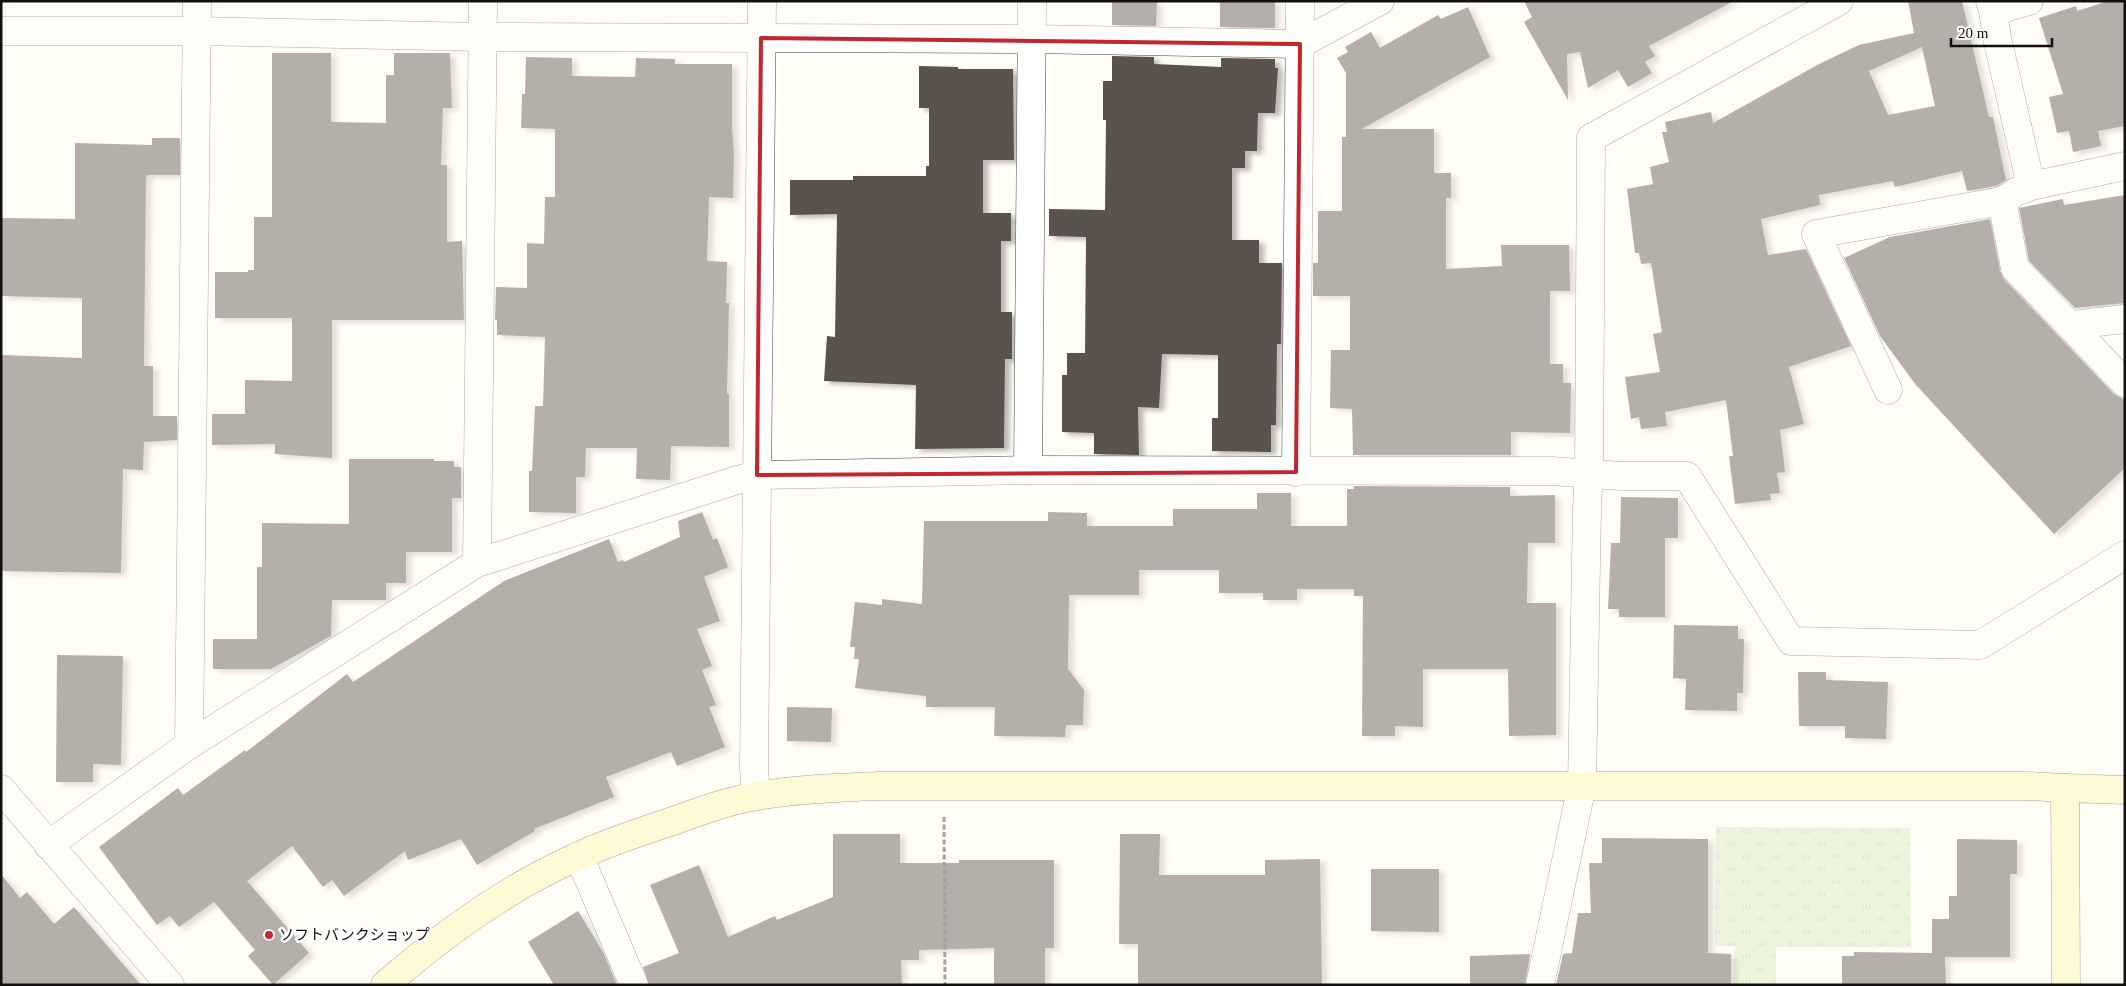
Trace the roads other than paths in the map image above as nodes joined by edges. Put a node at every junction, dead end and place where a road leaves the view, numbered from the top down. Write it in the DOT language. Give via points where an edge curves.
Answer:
graph roads {
  1 [pos="196,1"];
  2 [pos="483,1"];
  3 [pos="762,1"];
  4 [pos="1032,1"];
  5 [pos="1300,1"];
  6 [pos="1380,1"];
  7 [pos="1839,1"];
  8 [pos="2029,1"];
  9 [pos="1992,6"];
  10 [pos="1,31"];
  11 [pos="196,32"];
  12 [pos="483,37"];
  13 [pos="761,38"];
  14 [pos="1031,39"];
  15 [pos="1300,44"];
  16 [pos="2125,166"];
  17 [pos="2031,186"];
  18 [pos="2002,201"];
  19 [pos="2125,319"];
  20 [pos="2071,325"];
  21 [pos="2125,383"];
  22 [pos="1888,390"];
  23 [pos="1028,470"];
  24 [pos="1296,472"];
  25 [pos="1589,473"];
  26 [pos="757,475"];
  27 [pos="2125,555"];
  28 [pos="477,563"];
  29 [pos="189,745"];
  30 [pos="1582,785"];
  31 [pos="2065,788"];
  32 [pos="1,789"];
  33 [pos="2125,790"];
  34 [pos="756,796"];
  35 [pos="48,845"];
  36 [pos="579,856"];
  37 [pos="170,985"];
  38 [pos="385,985"];
  39 [pos="634,985"];
  40 [pos="1540,985"];
  41 [pos="2066,985"];
  1 -- 11 [label="street"];
  2 -- 12 [label="street"];
  3 -- 13 [label="street"];
  4 -- 14 [label="street"];
  5 -- 15 [label="street"];
  6 -- 15 [label="street"];
  7 -- 25 [label="street" via="1591,138"];
  8 -- 9 [label="street"];
  9 -- 17 [label="street"];
  10 -- 11 [label="street"];
  11 -- 12 [label="street"];
  11 -- 29 [label="street"];
  12 -- 13 [label="street"];
  12 -- 28 [label="street"];
  13 -- 14 [label="street"];
  13 -- 26 [label="street"];
  14 -- 15 [label="street"];
  14 -- 23 [label="street"];
  15 -- 24 [label="street"];
  16 -- 17 [label="street"];
  17 -- 18 [label="street"];
  18 -- 20 [label="street" via="2015,268"];
  18 -- 22 [label="street" via="1816,234"];
  19 -- 20 [label="street"];
  20 -- 21 [label="street"];
  23 -- 24 [label="street"];
  23 -- 26 [label="street"];
  24 -- 25 [label="street"];
  25 -- 27 [label="street" via="1687,476 1791,641 1980,645"];
  25 -- 30 [label="street"];
  26 -- 28 [label="street"];
  26 -- 34 [label="street"];
  28 -- 29 [label="street"];
  29 -- 35 [label="street"];
  30 -- 31 [label="street"];
  30 -- 34 [label="street" via="878,786"];
  30 -- 40 [label="street"];
  31 -- 33 [label="street"];
  31 -- 41 [label="street"];
  32 -- 35 [label="street"];
  34 -- 36 [label="street" via="614,841"];
  35 -- 37 [label="street"];
  36 -- 38 [label="street" via="513,891 466,921"];
  36 -- 39 [label="street"];
}
